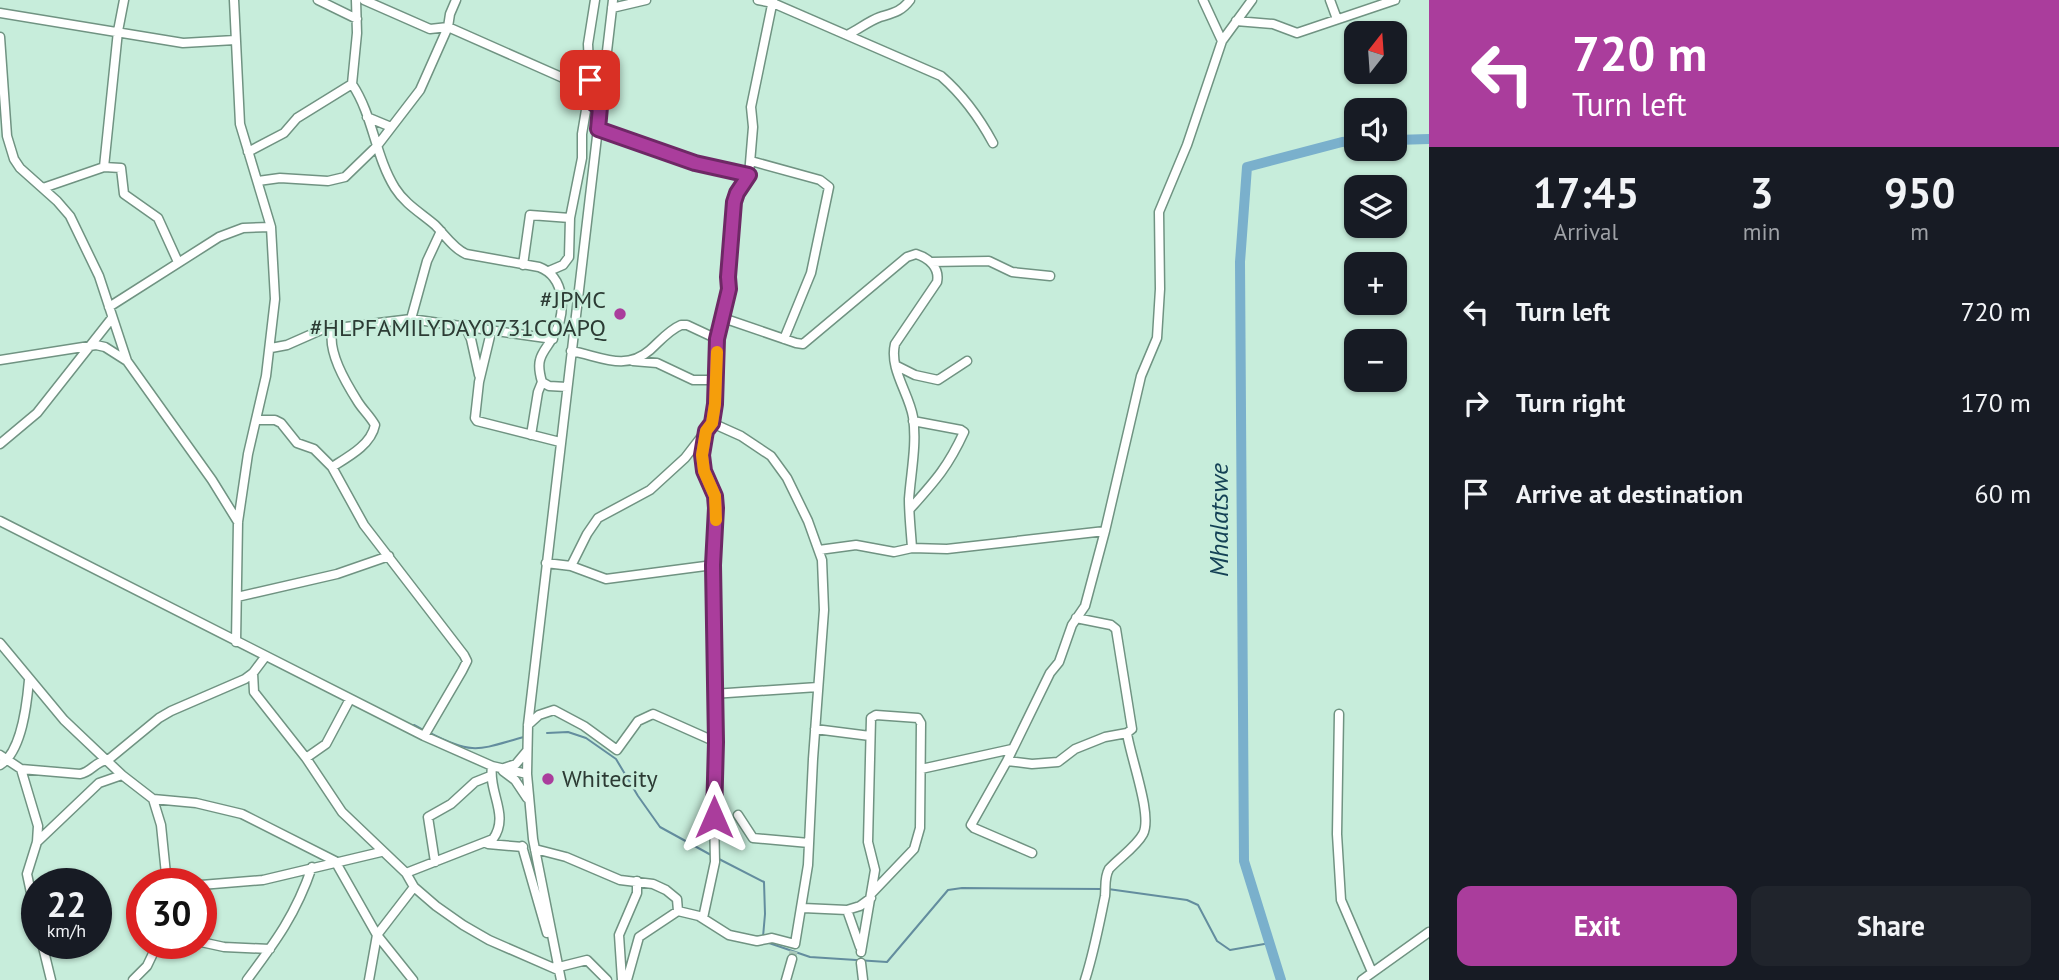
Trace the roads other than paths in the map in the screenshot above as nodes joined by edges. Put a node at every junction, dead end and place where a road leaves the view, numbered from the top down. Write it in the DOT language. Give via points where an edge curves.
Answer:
graph roads {
  1 [pos="124,0"];
  2 [pos="234,0"];
  3 [pos="318,0"];
  4 [pos="356,0"];
  5 [pos="364,0"];
  6 [pos="456,0"];
  7 [pos="595,0"];
  8 [pos="646,0"];
  9 [pos="758,0"];
  10 [pos="910,0"];
  11 [pos="1252,0"];
  12 [pos="1330,0"];
  13 [pos="1395,0"];
  14 [pos="773,1"];
  15 [pos="1205,1"];
  16 [pos="613,4"];
  17 [pos="0,13"];
  18 [pos="357,19"];
  19 [pos="1338,19"];
  20 [pos="1236,21"];
  21 [pos="448,27"];
  22 [pos="118,31"];
  23 [pos="849,34"];
  24 [pos="0,37"];
  25 [pos="235,40"];
  26 [pos="1222,41"];
  27 [pos="352,84"];
  28 [pos="589,95"];
  29 [pos="2,107"];
  30 [pos="600,107"];
  31 [pos="367,117"];
  32 [pos="391,127"];
  33 [pos="598,129"];
  34 [pos="993,143"];
  35 [pos="377,146"];
  36 [pos="248,152"];
  37 [pos="751,161"];
  38 [pos="104,167"];
  39 [pos="749,175"];
  40 [pos="258,181"];
  41 [pos="43,188"];
  42 [pos="570,218"];
  43 [pos="271,226"];
  44 [pos="441,231"];
  45 [pos="178,262"];
  46 [pos="931,262"];
  47 [pos="523,265"];
  48 [pos="549,271"];
  49 [pos="1050,275"];
  50 [pos="109,307"];
  51 [pos="112,318"];
  52 [pos="723,318"];
  53 [pos="411,319"];
  54 [pos="333,328"];
  55 [pos="466,328"];
  56 [pos="491,332"];
  57 [pos="553,338"];
  58 [pos="717,339"];
  59 [pos="784,339"];
  60 [pos="88,347"];
  61 [pos="271,348"];
  62 [pos="571,351"];
  63 [pos="0,360"];
  64 [pos="127,361"];
  65 [pos="633,361"];
  66 [pos="967,361"];
  67 [pos="897,366"];
  68 [pos="480,377"];
  69 [pos="716,380"];
  70 [pos="542,382"];
  71 [pos="567,387"];
  72 [pos="256,420"];
  73 [pos="913,421"];
  74 [pos="712,423"];
  75 [pos="706,431"];
  76 [pos="531,435"];
  77 [pos="1,442"];
  78 [pos="560,442"];
  79 [pos="332,467"];
  80 [pos="910,509"];
  81 [pos="0,521"];
  82 [pos="238,522"];
  83 [pos="1105,531"];
  84 [pos="912,548"];
  85 [pos="819,550"];
  86 [pos="389,556"];
  87 [pos="546,563"];
  88 [pos="713,565"];
  89 [pos="571,566"];
  90 [pos="237,597"];
  91 [pos="1076,618"];
  92 [pos="236,642"];
  93 [pos="0,643"];
  94 [pos="265,657"];
  95 [pos="253,673"];
  96 [pos="29,680"];
  97 [pos="236,684"];
  98 [pos="818,687"];
  99 [pos="253,689"];
  100 [pos="713,694"];
  101 [pos="350,699"];
  102 [pos="1339,714"];
  103 [pos="528,724"];
  104 [pos="815,729"];
  105 [pos="1127,733"];
  106 [pos="424,736"];
  107 [pos="870,736"];
  108 [pos="716,742"];
  109 [pos="1012,749"];
  110 [pos="527,750"];
  111 [pos="306,758"];
  112 [pos="2,760"];
  113 [pos="108,760"];
  114 [pos="1007,761"];
  115 [pos="21,769"];
  116 [pos="921,769"];
  117 [pos="494,770"];
  118 [pos="527,774"];
  119 [pos="122,775"];
  120 [pos="153,799"];
  121 [pos="529,802"];
  122 [pos="738,815"];
  123 [pos="37,842"];
  124 [pos="809,843"];
  125 [pos="485,844"];
  126 [pos="522,846"];
  127 [pos="535,849"];
  128 [pos="382,852"];
  129 [pos="1032,853"];
  130 [pos="537,860"];
  131 [pos="335,861"];
  132 [pos="435,862"];
  133 [pos="312,867"];
  134 [pos="29,868"];
  135 [pos="165,868"];
  136 [pos="406,873"];
  137 [pos="637,881"];
  138 [pos="217,884"];
  139 [pos="414,887"];
  140 [pos="871,896"];
  141 [pos="803,908"];
  142 [pos="847,910"];
  143 [pos="678,911"];
  144 [pos="703,918"];
  145 [pos="1429,932"];
  146 [pos="377,935"];
  147 [pos="217,945"];
  148 [pos="270,949"];
  149 [pos="46,959"];
  150 [pos="150,959"];
  151 [pos="792,959"];
  152 [pos="861,963"];
  153 [pos="559,967"];
  154 [pos="1368,977"];
  155 [pos="51,980"];
  156 [pos="133,980"];
  157 [pos="247,980"];
  158 [pos="369,980"];
  159 [pos="413,980"];
  160 [pos="561,980"];
  161 [pos="607,980"];
  162 [pos="624,980"];
  163 [pos="786,980"];
  164 [pos="863,980"];
  165 [pos="1085,980"];
  1 -- 22 [label="street"];
  2 -- 25 [label="street"];
  3 -- 18 [label="street"];
  4 -- 18 [label="street"];
  5 -- 21 [label="street" via="430,29"];
  6 -- 21 [label="street"];
  7 -- 28 [label="street" via="588,44"];
  8 -- 16 [label="street"];
  9 -- 14 [label="street"];
  10 -- 23 [label="street" via="901,10"];
  11 -- 20 [label="street"];
  12 -- 19 [label="street"];
  13 -- 19 [label="street"];
  14 -- 23 [label="street"];
  14 -- 37 [label="street" via="751,107"];
  15 -- 26 [label="street"];
  16 -- 30 [label="street"];
  17 -- 22 [label="street"];
  18 -- 27 [label="street"];
  19 -- 20 [label="street" via="1297,33 1273,24"];
  20 -- 26 [label="street"];
  21 -- 28 [label="street" via="561,77"];
  21 -- 32 [label="street" via="420,90"];
  22 -- 25 [label="street" via="183,43"];
  22 -- 38 [label="street"];
  23 -- 34 [label="street" via="941,76 962,94"];
  24 -- 29 [label="street"];
  25 -- 36 [label="street" via="240,124"];
  26 -- 83 [label="street" via="1159,212 1157,338 1141,376"];
  27 -- 31 [label="street"];
  27 -- 36 [label="street" via="297,118 284,133"];
  28 -- 30 [label="street"];
  28 -- 42 [label="street"];
  29 -- 41 [label="street" via="14,159"];
  30 -- 33 [label="street"];
  31 -- 32 [label="street"];
  31 -- 35 [label="street"];
  32 -- 35 [label="street"];
  33 -- 39 [label="street" via="695,163"];
  33 -- 62 [label="street"];
  35 -- 40 [label="street" via="338,180"];
  35 -- 44 [label="street" via="395,188"];
  36 -- 40 [label="street"];
  37 -- 39 [label="street"];
  37 -- 59 [label="street" via="820,180 829,187 811,273"];
  38 -- 41 [label="street"];
  38 -- 45 [label="street" via="121,167 124,194 158,218"];
  39 -- 52 [label="street" via="734,202"];
  40 -- 43 [label="street"];
  41 -- 50 [label="street" via="70,216"];
  42 -- 47 [label="street" via="530,215"];
  42 -- 48 [label="street" via="567,262"];
  43 -- 45 [label="street" via="243,228 219,237"];
  43 -- 61 [label="street" via="275,299"];
  44 -- 47 [label="street" via="466,254"];
  44 -- 53 [label="street" via="427,261"];
  45 -- 50 [label="street"];
  46 -- 49 [label="street" via="989,261 1012,271"];
  46 -- 59 [label="street" via="916,254 907,257 812,338 803,344"];
  46 -- 67 [label="street" via="938,272 937,282 895,344"];
  47 -- 48 [label="street"];
  48 -- 57 [label="street" via="558,283 561,299"];
  50 -- 51 [label="street"];
  51 -- 60 [label="street"];
  51 -- 64 [label="street"];
  52 -- 58 [label="street"];
  52 -- 59 [label="street"];
  53 -- 54 [label="street"];
  53 -- 55 [label="street"];
  54 -- 61 [label="street"];
  54 -- 79 [label="street" via="331,346 374,425 360,447"];
  55 -- 56 [label="street"];
  55 -- 68 [label="street"];
  56 -- 57 [label="street"];
  56 -- 68 [label="street"];
  57 -- 70 [label="street" via="539,362"];
  58 -- 65 [label="street" via="681,325"];
  58 -- 69 [label="street"];
  60 -- 63 [label="street"];
  60 -- 64 [label="street" via="105,347"];
  60 -- 77 [label="street" via="37,413"];
  61 -- 72 [label="street"];
  62 -- 65 [label="street"];
  62 -- 71 [label="street"];
  64 -- 82 [label="street"];
  65 -- 69 [label="street" via="657,363 693,380"];
  66 -- 67 [label="street" via="938,380"];
  67 -- 73 [label="street"];
  68 -- 76 [label="street" via="477,421"];
  69 -- 74 [label="street"];
  70 -- 71 [label="street"];
  70 -- 76 [label="street"];
  71 -- 78 [label="street"];
  72 -- 79 [label="street" via="281,423 297,443 314,449"];
  72 -- 82 [label="street"];
  73 -- 80 [label="street"];
  73 -- 80 [label="street" via="964,432 952,458"];
  74 -- 75 [label="street"];
  74 -- 85 [label="street" via="771,456 787,478"];
  75 -- 88 [label="street" via="704,471 716,508"];
  75 -- 89 [label="street" via="650,490 598,518"];
  76 -- 78 [label="street"];
  78 -- 87 [label="street"];
  79 -- 86 [label="street" via="364,525"];
  80 -- 84 [label="street"];
  81 -- 92 [label="street"];
  82 -- 90 [label="street"];
  83 -- 84 [label="street" via="947,549"];
  83 -- 91 [label="street" via="1085,606"];
  84 -- 85 [label="street" via="894,552 866,546"];
  85 -- 98 [label="street" via="824,610"];
  86 -- 90 [label="street" via="337,574"];
  86 -- 106 [label="street" via="467,661"];
  87 -- 89 [label="street"];
  87 -- 103 [label="street"];
  88 -- 89 [label="street" via="606,579"];
  88 -- 100 [label="street"];
  90 -- 92 [label="street"];
  91 -- 105 [label="street" via="1116,629 1132,729"];
  91 -- 109 [label="street" via="1059,662"];
  92 -- 94 [label="street"];
  93 -- 96 [label="street"];
  94 -- 95 [label="street"];
  94 -- 101 [label="street"];
  95 -- 97 [label="street"];
  95 -- 99 [label="street"];
  96 -- 112 [label="street" via="23,724"];
  96 -- 113 [label="street"];
  97 -- 99 [label="street"];
  97 -- 113 [label="street" via="171,711"];
  98 -- 100 [label="street"];
  98 -- 104 [label="street"];
  99 -- 111 [label="street"];
  100 -- 108 [label="street"];
  101 -- 106 [label="street"];
  101 -- 111 [label="street" via="326,744"];
  102 -- 154 [label="street" via="1341,900"];
  103 -- 108 [label="street" via="547,711 559,711 617,750 638,721 653,714"];
  103 -- 110 [label="street"];
  104 -- 107 [label="street"];
  104 -- 124 [label="street"];
  105 -- 114 [label="street" via="1074,749 1058,762"];
  105 -- 165 [label="street" via="1146,825 1105,876 1095,948"];
  106 -- 117 [label="street"];
  107 -- 116 [label="street" via="873,716 918,718"];
  107 -- 140 [label="street" via="868,842 875,870"];
  108 -- 144 [label="street" via="715,862"];
  109 -- 114 [label="street"];
  109 -- 116 [label="street"];
  110 -- 117 [label="street" via="516,764"];
  110 -- 118 [label="street"];
  111 -- 128 [label="street" via="342,813"];
  112 -- 115 [label="street"];
  113 -- 115 [label="street" via="80,774"];
  113 -- 119 [label="street"];
  114 -- 129 [label="street" via="972,827"];
  115 -- 123 [label="street" via="38,826"];
  116 -- 140 [label="street" via="918,842"];
  117 -- 118 [label="street"];
  117 -- 121 [label="street" via="523,791"];
  117 -- 125 [label="street" via="501,821 494,839"];
  117 -- 132 [label="street" via="428,817"];
  118 -- 121 [label="street"];
  119 -- 120 [label="street"];
  119 -- 123 [label="street" via="99,783"];
  120 -- 131 [label="street" via="242,814"];
  120 -- 135 [label="street" via="160,818"];
  121 -- 127 [label="street"];
  122 -- 124 [label="street" via="753,838"];
  123 -- 134 [label="street"];
  124 -- 141 [label="street"];
  125 -- 126 [label="street"];
  125 -- 132 [label="street"];
  126 -- 130 [label="street"];
  126 -- 139 [label="street" via="558,970 489,940"];
  127 -- 130 [label="street"];
  127 -- 137 [label="street" via="620,880"];
  128 -- 131 [label="street"];
  128 -- 136 [label="street"];
  130 -- 153 [label="street"];
  131 -- 133 [label="street"];
  131 -- 146 [label="street"];
  132 -- 136 [label="street"];
  133 -- 138 [label="street" via="263,880"];
  133 -- 148 [label="street" via="295,912"];
  136 -- 139 [label="street"];
  137 -- 143 [label="street" via="673,894"];
  137 -- 162 [label="street" via="638,894 619,935"];
  139 -- 146 [label="street"];
  140 -- 142 [label="street"];
  140 -- 142 [label="street" via="861,952"];
  141 -- 142 [label="street"];
  141 -- 144 [label="street" via="795,944 729,934"];
  143 -- 144 [label="street"];
  143 -- 162 [label="street" via="639,937"];
  145 -- 154 [label="street"];
  146 -- 158 [label="street"];
  146 -- 159 [label="street"];
  147 -- 148 [label="street"];
  148 -- 157 [label="street"];
  149 -- 155 [label="street"];
  150 -- 156 [label="street"];
  151 -- 163 [label="street"];
  152 -- 164 [label="street"];
  153 -- 160 [label="street"];
  153 -- 161 [label="street" via="587,960"];
}
